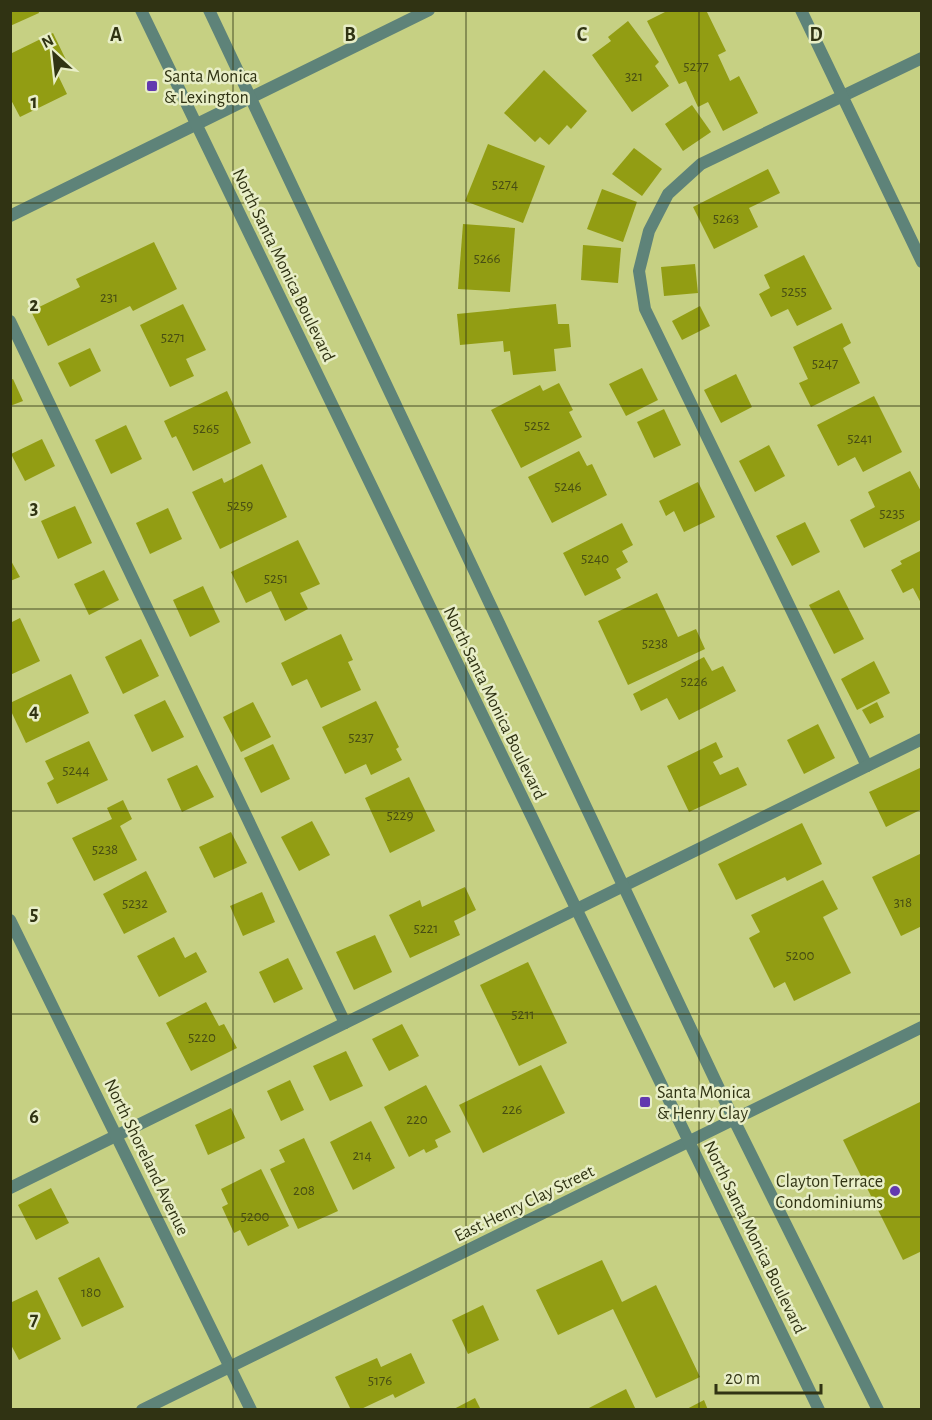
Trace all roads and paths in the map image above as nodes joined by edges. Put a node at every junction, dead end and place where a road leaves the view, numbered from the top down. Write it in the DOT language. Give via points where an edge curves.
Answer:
graph roads {
  1 [pos="141,10"];
  2 [pos="208,10"];
  3 [pos="429,10"];
  4 [pos="801,10"];
  5 [pos="921,58"];
  6 [pos="841,95"];
  7 [pos="251,97"];
  8 [pos="197,125"];
  9 [pos="10,216"];
  10 [pos="921,262"];
  11 [pos="10,321"];
  12 [pos="921,739"];
  13 [pos="867,766"];
  14 [pos="624,885"];
  15 [pos="575,910"];
  16 [pos="10,920"];
  17 [pos="345,1023"];
  18 [pos="921,1027"];
  19 [pos="734,1120"];
  20 [pos="116,1136"];
  21 [pos="688,1143"];
  22 [pos="10,1188"];
  23 [pos="230,1366"];
  24 [pos="142,1410"];
  25 [pos="251,1410"];
  26 [pos="819,1410"];
  27 [pos="878,1410"];
  1 -- 8 [label="street, North Santa Monica Boulevard"];
  2 -- 7 [label="street, North Santa Monica Boulevard"];
  3 -- 7 [label="street"];
  4 -- 6 [label="street"];
  5 -- 6 [label="street"];
  6 -- 10 [label="street"];
  6 -- 13 [label="street" via="701,164 668,194 649,231 639,272 645,309"];
  7 -- 8 [label="street"];
  7 -- 14 [label="street, North Santa Monica Boulevard"];
  8 -- 9 [label="street"];
  8 -- 15 [label="street, North Santa Monica Boulevard"];
  11 -- 17 [label="street"];
  12 -- 13 [label="street"];
  13 -- 14 [label="street"];
  14 -- 15 [label="street"];
  14 -- 19 [label="street, North Santa Monica Boulevard"];
  15 -- 17 [label="street"];
  15 -- 21 [label="street, North Santa Monica Boulevard"];
  16 -- 20 [label="street, North Shoreland Avenue"];
  17 -- 20 [label="street"];
  18 -- 19 [label="street, East Henry Clay Street"];
  19 -- 21 [label="street, East Henry Clay Street"];
  19 -- 27 [label="street, North Santa Monica Boulevard"];
  20 -- 22 [label="street"];
  20 -- 23 [label="street, North Shoreland Avenue"];
  21 -- 23 [label="street, East Henry Clay Street"];
  21 -- 26 [label="street, North Santa Monica Boulevard"];
  23 -- 24 [label="street, East Henry Clay Street"];
  23 -- 25 [label="street, North Shoreland Avenue"];
}
